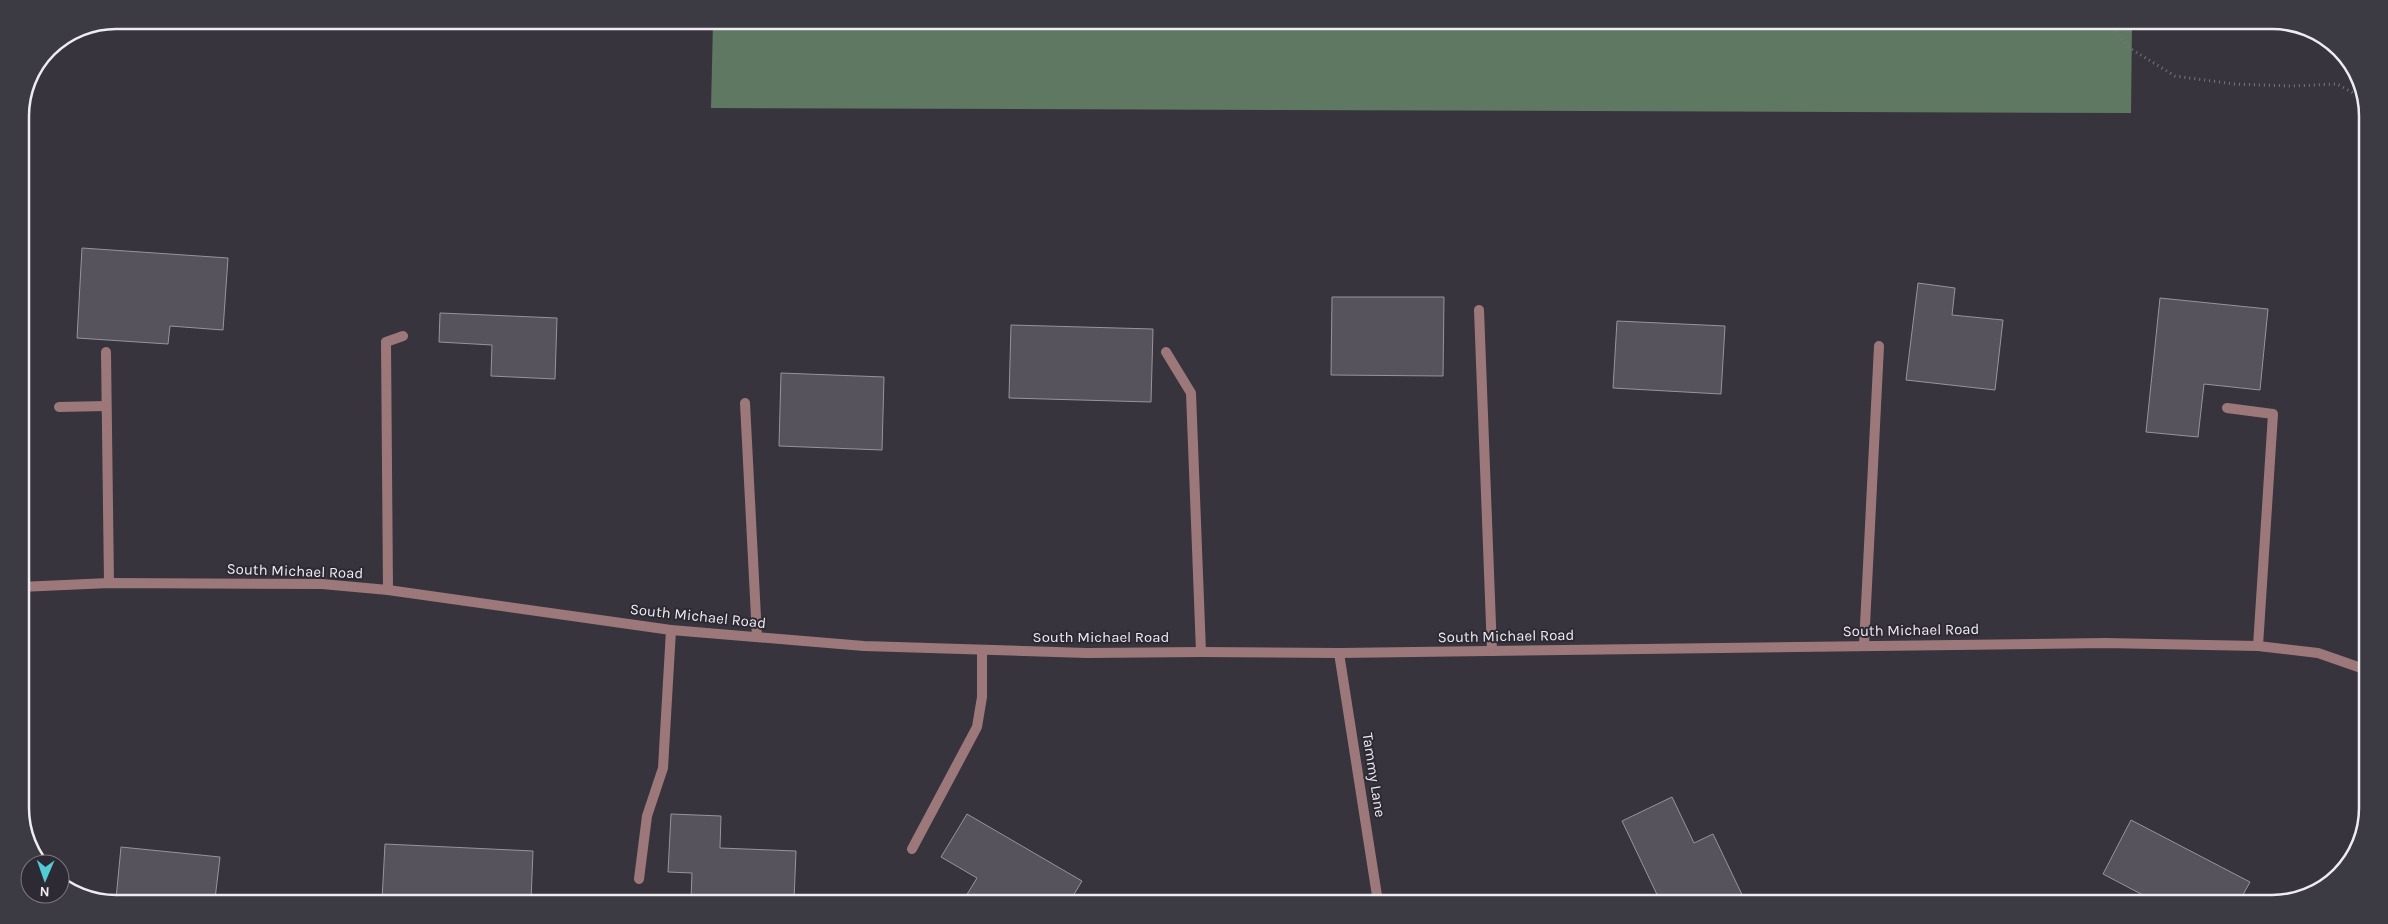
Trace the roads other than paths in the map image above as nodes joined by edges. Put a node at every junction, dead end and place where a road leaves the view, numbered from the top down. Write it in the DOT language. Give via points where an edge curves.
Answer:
graph roads {
  1 [pos="1479,310"];
  2 [pos="403,336"];
  3 [pos="1879,346"];
  4 [pos="106,352"];
  5 [pos="1166,352"];
  6 [pos="745,403"];
  7 [pos="106,406"];
  8 [pos="59,407"];
  9 [pos="2227,408"];
  10 [pos="109,583"];
  11 [pos="29,587"];
  12 [pos="388,590"];
  13 [pos="671,630"];
  14 [pos="757,637"];
  15 [pos="1864,645"];
  16 [pos="2258,646"];
  17 [pos="982,650"];
  18 [pos="1492,651"];
  19 [pos="1201,652"];
  20 [pos="1339,653"];
  21 [pos="2359,668"];
  22 [pos="912,849"];
  23 [pos="639,879"];
  24 [pos="1377,895"];
  1 -- 18 [label="street"];
  2 -- 12 [label="street" via="386,342"];
  3 -- 15 [label="street"];
  4 -- 7 [label="street"];
  5 -- 19 [label="street" via="1191,393"];
  6 -- 14 [label="street"];
  7 -- 8 [label="street"];
  7 -- 10 [label="street"];
  9 -- 16 [label="street" via="2272,414"];
  10 -- 11 [label="street, South Michael Road"];
  10 -- 12 [label="street, South Michael Road" via="298,583"];
  12 -- 13 [label="street, South Michael Road"];
  13 -- 14 [label="street, South Michael Road"];
  13 -- 23 [label="street" via="663,768 647,816"];
  14 -- 17 [label="street, South Michael Road" via="864,646"];
  15 -- 16 [label="street, South Michael Road" via="2096,643"];
  15 -- 18 [label="street, South Michael Road"];
  16 -- 21 [label="street, South Michael Road" via="2318,654"];
  17 -- 19 [label="street, South Michael Road"];
  17 -- 22 [label="street" via="982,697 977,728"];
  18 -- 20 [label="street, South Michael Road"];
  19 -- 20 [label="street, South Michael Road"];
  20 -- 24 [label="street, Tammy Lane"];
}
